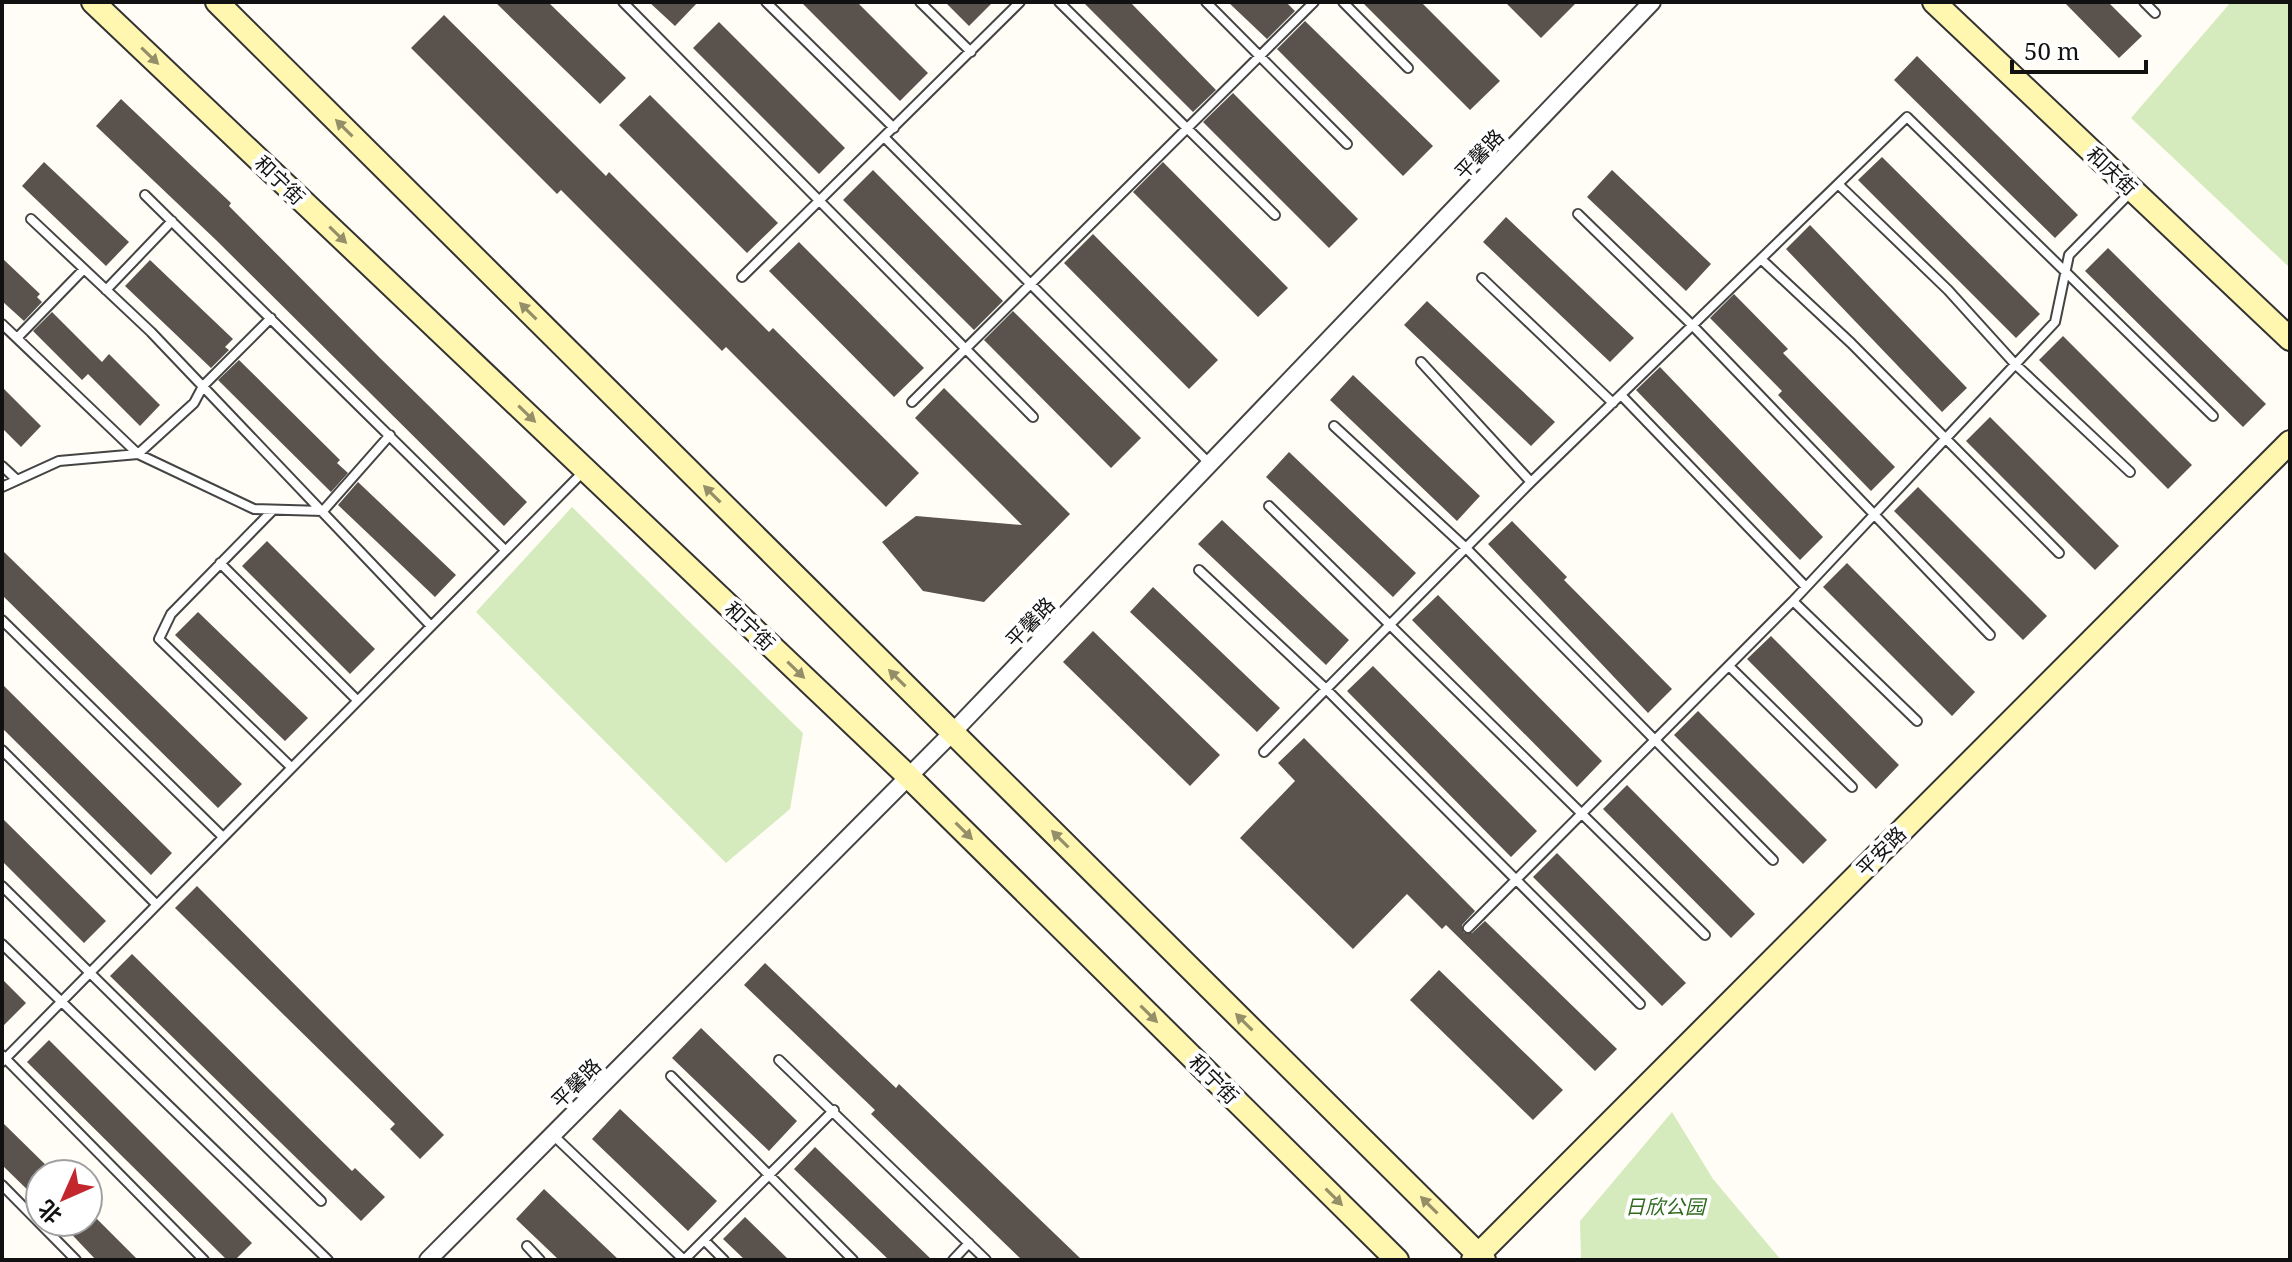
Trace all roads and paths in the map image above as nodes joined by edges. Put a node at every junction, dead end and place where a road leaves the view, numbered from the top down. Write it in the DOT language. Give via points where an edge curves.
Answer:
graph roads {
  1 [pos="93,2"];
  2 [pos="217,2"];
  3 [pos="623,2"];
  4 [pos="766,2"];
  5 [pos="920,2"];
  6 [pos="1020,2"];
  7 [pos="1059,2"];
  8 [pos="1206,2"];
  9 [pos="1314,2"];
  10 [pos="1343,2"];
  11 [pos="1652,2"];
  12 [pos="1934,2"];
  13 [pos="2144,2"];
  14 [pos="2155,13"];
  15 [pos="971,52"];
  16 [pos="1260,56"];
  17 [pos="1408,68"];
  18 [pos="1187,127"];
  19 [pos="894,128"];
  20 [pos="885,138"];
  21 [pos="1347,144"];
  22 [pos="1838,184"];
  23 [pos="2133,190"];
  24 [pos="145,195"];
  25 [pos="821,202"];
  26 [pos="1578,214"];
  27 [pos="1275,215"];
  28 [pos="31,219"];
  29 [pos="172,221"];
  30 [pos="1761,259"];
  31 [pos="84,269"];
  32 [pos="2066,271"];
  33 [pos="742,277"];
  34 [pos="1482,278"];
  35 [pos="1030,283"];
  36 [pos="106,290"];
  37 [pos="271,318"];
  38 [pos="2,324"];
  39 [pos="1693,326"];
  40 [pos="17,338"];
  41 [pos="2290,339"];
  42 [pos="965,348"];
  43 [pos="1421,362"];
  44 [pos="2015,364"];
  45 [pos="203,386"];
  46 [pos="1621,395"];
  47 [pos="912,402"];
  48 [pos="1613,403"];
  49 [pos="2213,416"];
  50 [pos="1033,417"];
  51 [pos="1334,426"];
  52 [pos="390,435"];
  53 [pos="1945,439"];
  54 [pos="2290,442"];
  55 [pos="138,454"];
  56 [pos="1210,464"];
  57 [pos="2,466"];
  58 [pos="585,469"];
  59 [pos="2130,472"];
  60 [pos="17,480"];
  61 [pos="1531,482"];
  62 [pos="2,487"];
  63 [pos="1269,506"];
  64 [pos="273,510"];
  65 [pos="323,511"];
  66 [pos="1874,514"];
  67 [pos="1466,548"];
  68 [pos="505,550"];
  69 [pos="2059,553"];
  70 [pos="220,563"];
  71 [pos="1199,570"];
  72 [pos="1806,587"];
  73 [pos="1793,601"];
  74 [pos="2,620"];
  75 [pos="1391,623"];
  76 [pos="431,626"];
  77 [pos="1990,635"];
  78 [pos="1729,666"];
  79 [pos="1326,689"];
  80 [pos="357,700"];
  81 [pos="1917,721"];
  82 [pos="952,733"];
  83 [pos="1655,740"];
  84 [pos="2,750"];
  85 [pos="1264,752"];
  86 [pos="291,767"];
  87 [pos="909,777"];
  88 [pos="1852,787"];
  89 [pos="1581,812"];
  90 [pos="222,836"];
  91 [pos="1773,860"];
  92 [pos="1514,878"];
  93 [pos="2,886"];
  94 [pos="156,904"];
  95 [pos="1468,928"];
  96 [pos="1705,935"];
  97 [pos="2,944"];
  98 [pos="88,974"];
  99 [pos="61,1002"];
  100 [pos="1640,1004"];
  101 [pos="3,1059"];
  102 [pos="779,1060"];
  103 [pos="671,1076"];
  104 [pos="834,1110"];
  105 [pos="553,1135"];
  106 [pos="771,1173"];
  107 [pos="2,1185"];
  108 [pos="321,1201"];
  109 [pos="704,1240"];
  110 [pos="969,1243"];
  111 [pos="527,1246"];
  112 [pos="1478,1258"];
  113 [pos="76,1260"];
  114 [pos="204,1260"];
  115 [pos="328,1260"];
  116 [pos="428,1260"];
  117 [pos="540,1260"];
  118 [pos="684,1260"];
  119 [pos="724,1260"];
  120 [pos="853,1260"];
  121 [pos="953,1260"];
  122 [pos="986,1260"];
  123 [pos="1397,1260"];
  1 -- 58 [label="main road, 和宁街, one-way"];
  82 -- 2 [label="main road, one-way"];
  3 -- 25 [label="lane"];
  4 -- 19 [label="lane"];
  5 -- 15 [label="lane"];
  6 -- 15 [label="lane"];
  7 -- 18 [label="lane"];
  8 -- 16 [label="lane"];
  9 -- 16 [label="lane"];
  10 -- 17 [label="lane"];
  11 -- 56 [label="street, 平馨路"];
  12 -- 23 [label="main road, 和庆街"];
  13 -- 14 [label="lane"];
  15 -- 19 [label="lane"];
  16 -- 18 [label="lane"];
  16 -- 21 [label="lane"];
  18 -- 27 [label="lane"];
  18 -- 35 [label="lane"];
  19 -- 20 [label="lane"];
  20 -- 25 [label="lane"];
  20 -- 35 [label="lane"];
  22 -- 30 [label="lane"];
  22 -- 32 [label="lane" via="1907,117"];
  22 -- 44 [label="lane" via="1948,290"];
  23 -- 32 [label="lane" via="2069,255"];
  23 -- 41 [label="main road, 和庆街"];
  24 -- 29 [label="lane"];
  25 -- 33 [label="lane"];
  25 -- 42 [label="lane"];
  26 -- 39 [label="lane"];
  28 -- 31 [label="lane"];
  29 -- 36 [label="lane"];
  29 -- 37 [label="lane"];
  30 -- 39 [label="lane"];
  30 -- 53 [label="lane"];
  31 -- 36 [label="lane"];
  31 -- 40 [label="lane"];
  32 -- 44 [label="lane" via="2055,322"];
  32 -- 49 [label="lane"];
  34 -- 48 [label="lane"];
  35 -- 42 [label="lane"];
  35 -- 56 [label="lane"];
  36 -- 45 [label="lane"];
  37 -- 45 [label="lane"];
  37 -- 52 [label="lane"];
  38 -- 40 [label="lane"];
  39 -- 46 [label="lane"];
  39 -- 66 [label="lane"];
  40 -- 55 [label="lane"];
  42 -- 47 [label="lane"];
  42 -- 50 [label="lane"];
  43 -- 61 [label="lane"];
  44 -- 53 [label="lane"];
  44 -- 59 [label="lane"];
  45 -- 55 [label="lane" via="194,403"];
  45 -- 65 [label="lane"];
  46 -- 48 [label="lane"];
  46 -- 72 [label="lane"];
  48 -- 61 [label="lane"];
  51 -- 67 [label="lane"];
  52 -- 65 [label="lane"];
  52 -- 68 [label="lane"];
  53 -- 66 [label="lane"];
  53 -- 69 [label="lane"];
  54 -- 112 [label="main road, 平安路"];
  55 -- 60 [label="lane" via="59,461"];
  55 -- 64 [label="lane" via="254,509"];
  56 -- 82 [label="street, 平馨路"];
  57 -- 60 [label="lane"];
  58 -- 68 [label="lane"];
  58 -- 87 [label="main road, 和宁街, one-way"];
  60 -- 62 [label="lane"];
  61 -- 67 [label="lane"];
  63 -- 75 [label="lane"];
  64 -- 65 [label="lane"];
  64 -- 70 [label="lane"];
  65 -- 76 [label="lane"];
  66 -- 72 [label="lane"];
  66 -- 77 [label="lane"];
  67 -- 75 [label="lane"];
  67 -- 83 [label="lane"];
  68 -- 76 [label="lane"];
  70 -- 80 [label="lane"];
  70 -- 86 [label="lane" via="171,614 159,639"];
  71 -- 79 [label="lane"];
  72 -- 73 [label="lane"];
  73 -- 78 [label="lane"];
  73 -- 81 [label="lane"];
  74 -- 90 [label="lane"];
  75 -- 79 [label="lane"];
  75 -- 89 [label="lane"];
  76 -- 80 [label="lane"];
  78 -- 83 [label="lane"];
  78 -- 88 [label="lane"];
  79 -- 85 [label="lane"];
  79 -- 92 [label="lane"];
  80 -- 86 [label="lane"];
  82 -- 87 [label="street, 平馨路"];
  112 -- 82 [label="main road, one-way"];
  83 -- 89 [label="lane"];
  83 -- 91 [label="lane"];
  84 -- 94 [label="lane"];
  86 -- 90 [label="lane"];
  87 -- 105 [label="street, 平馨路"];
  87 -- 123 [label="main road, 和宁街, one-way"];
  89 -- 92 [label="lane"];
  89 -- 96 [label="lane"];
  90 -- 94 [label="lane"];
  92 -- 95 [label="lane"];
  92 -- 100 [label="lane"];
  93 -- 98 [label="lane"];
  94 -- 98 [label="lane"];
  97 -- 99 [label="lane"];
  98 -- 99 [label="lane"];
  98 -- 108 [label="lane"];
  99 -- 101 [label="lane"];
  99 -- 115 [label="lane"];
  101 -- 114 [label="lane"];
  102 -- 104 [label="lane"];
  103 -- 106 [label="lane"];
  104 -- 106 [label="lane"];
  104 -- 110 [label="lane"];
  105 -- 116 [label="street, 平馨路"];
  105 -- 118 [label="lane"];
  106 -- 109 [label="lane"];
  106 -- 120 [label="lane"];
  107 -- 113 [label="lane"];
  109 -- 118 [label="lane"];
  109 -- 119 [label="lane"];
  110 -- 121 [label="lane"];
  110 -- 122 [label="lane"];
  111 -- 117 [label="lane"];
}
